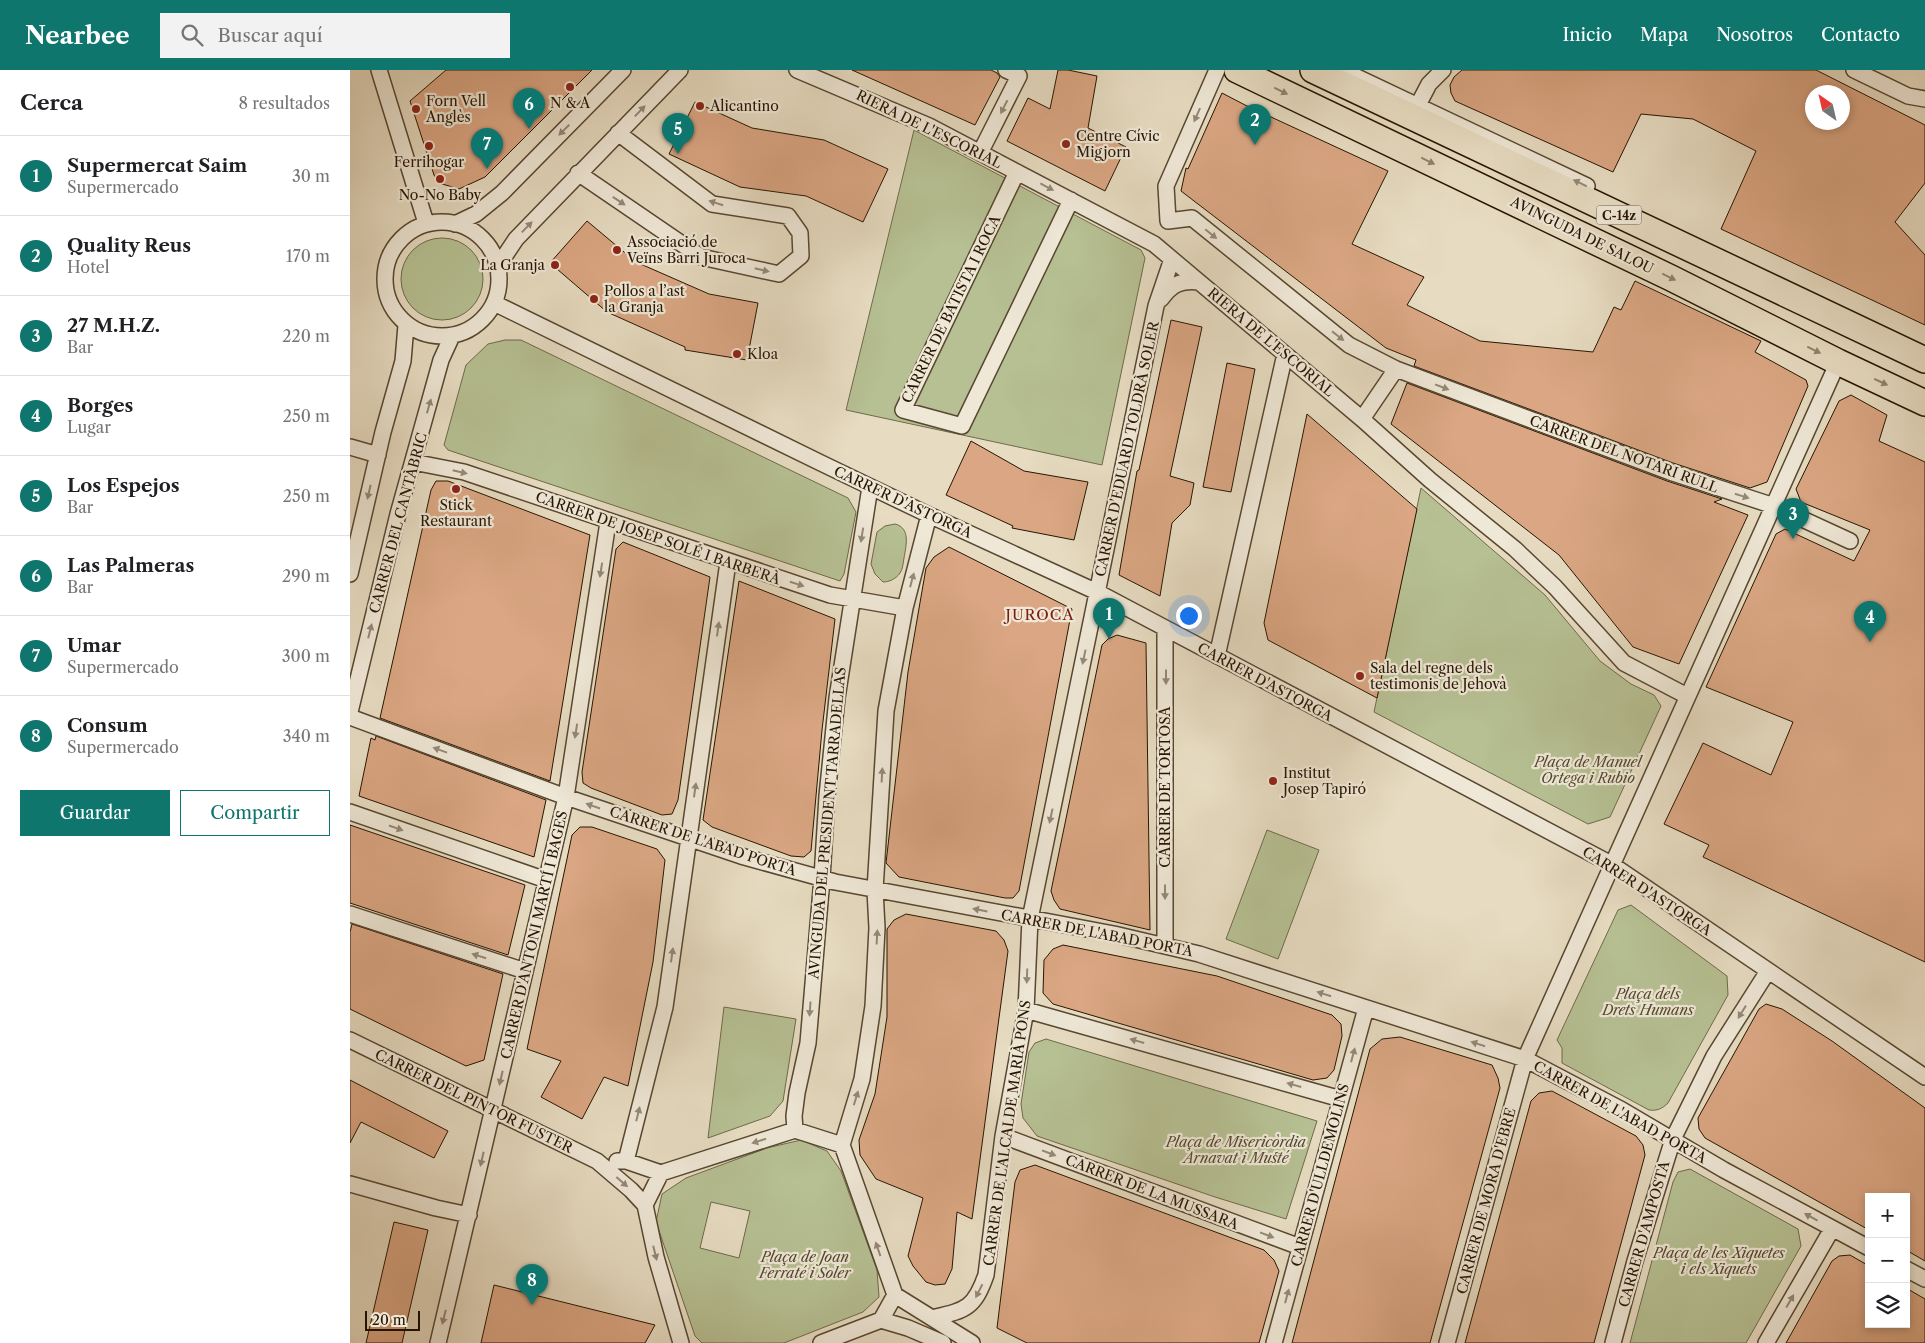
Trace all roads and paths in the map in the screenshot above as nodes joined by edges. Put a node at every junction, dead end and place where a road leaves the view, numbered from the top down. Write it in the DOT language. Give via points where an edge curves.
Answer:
graph roads {
  1 [pos="623,70"];
  2 [pos="680,70"];
  3 [pos="797,70"];
  4 [pos="1006,70"];
  5 [pos="1217,70"];
  6 [pos="1237,70"];
  7 [pos="1313,70"];
  8 [pos="1342,70"];
  9 [pos="1443,70"];
  10 [pos="1854,70"];
  11 [pos="379,73"];
  12 [pos="1925,99"];
  13 [pos="1418,105"];
  14 [pos="618,133"];
  15 [pos="980,153"];
  16 [pos="1017,172"];
  17 [pos="578,173"];
  18 [pos="1071,200"];
  19 [pos="1168,221"];
  20 [pos="426,223"];
  21 [pos="455,224"];
  22 [pos="1154,244"];
  23 [pos="1172,259"];
  24 [pos="498,266"];
  25 [pos="1200,282"];
  26 [pos="494,303"];
  27 [pos="1156,306"];
  28 [pos="406,325"];
  29 [pos="452,336"];
  30 [pos="1925,346"];
  31 [pos="1285,354"];
  32 [pos="1925,360"];
  33 [pos="1838,362"];
  34 [pos="1396,369"];
  35 [pos="1925,403"];
  36 [pos="1362,419"];
  37 [pos="350,447"];
  38 [pos="378,456"];
  39 [pos="412,462"];
  40 [pos="870,487"];
  41 [pos="1774,506"];
  42 [pos="929,515"];
  43 [pos="608,522"];
  44 [pos="1850,541"];
  45 [pos="728,562"];
  46 [pos="350,574"];
  47 [pos="1097,592"];
  48 [pos="852,599"];
  49 [pos="905,608"];
  50 [pos="1165,628"];
  51 [pos="1217,656"];
  52 [pos="1687,696"];
  53 [pos="350,712"];
  54 [pos="350,717"];
  55 [pos="566,797"];
  56 [pos="350,812"];
  57 [pos="688,838"];
  58 [pos="1611,864"];
  59 [pos="822,878"];
  60 [pos="546,880"];
  61 [pos="875,890"];
  62 [pos="350,914"];
  63 [pos="1030,919"];
  64 [pos="1165,946"];
  65 [pos="525,971"];
  66 [pos="1768,971"];
  67 [pos="1366,1008"];
  68 [pos="1026,1010"];
  69 [pos="350,1040"];
  70 [pos="1525,1059"];
  71 [pos="1925,1077"];
  72 [pos="1341,1099"];
  73 [pos="494,1111"];
  74 [pos="794,1130"];
  75 [pos="1003,1136"];
  76 [pos="1673,1140"];
  77 [pos="842,1145"];
  78 [pos="597,1161"];
  79 [pos="626,1161"];
  80 [pos="661,1172"];
  81 [pos="350,1184"];
  82 [pos="644,1205"];
  83 [pos="469,1215"];
  84 [pos="1832,1228"];
  85 [pos="1865,1246"];
  86 [pos="1300,1247"];
  87 [pos="1910,1271"];
  88 [pos="1925,1279"];
  89 [pos="895,1295"];
  90 [pos="932,1318"];
  91 [pos="881,1320"];
  92 [pos="438,1343"];
  93 [pos="681,1343"];
  94 [pos="821,1343"];
  95 [pos="941,1343"];
  96 [pos="972,1343"];
  97 [pos="1274,1343"];
  98 [pos="1447,1343"];
  99 [pos="1613,1343"];
  100 [pos="1766,1343"];
  1 -- 21 [label="street, one-way" via="502,193 476,214"];
  14 -- 2 [label="street, one-way"];
  3 -- 15 [label="street, RIERA DE L'ESCORIAL" via="912,118"];
  4 -- 15 [label="street, one-way" via="1019,76"];
  5 -- 19 [label="street, one-way" via="1166,186"];
  6 -- 33 [label="main road, AVINGUDA DE SALOU / C-14z, one-way" via="1671,278"];
  7 -- 32 [label="main road, C-14z"];
  8 -- 13 [label="street"];
  9 -- 13 [label="street" via="1429,84"];
  10 -- 12 [label="street" via="1908,96"];
  11 -- 20 [label="street"];
  30 -- 13 [label="street, one-way"];
  14 -- 17 [label="street"];
  17 -- 14 [label="street, one-way" via="701,257 779,274 801,256 800,233 788,216 712,204"];
  15 -- 16 [label="street, RIERA DE L'ESCORIAL"];
  16 -- 18 [label="street, RIERA DE L'ESCORIAL, one-way"];
  16 -- 18 [label="street, CARRER DE BATISTA I ROCA" via="903,410 962,426"];
  24 -- 17 [label="street, one-way" via="516,239"];
  18 -- 22 [label="street, RIERA DE L'ESCORIAL"];
  19 -- 22 [label="street"];
  19 -- 34 [label="street, CARRER DEL NOTARI RULL, one-way" via="1192,218 1349,345"];
  20 -- 21 [label="street"];
  20 -- 28 [label="street" via="403,237 392,252 385,271 384,283 392,309"];
  21 -- 24 [label="street" via="481,238"];
  22 -- 23 [label="street, RIERA DE L'ESCORIAL"];
  23 -- 25 [label="street, RIERA DE L'ESCORIAL"];
  23 -- 27 [label="street, CARRER D'EDUARD TOLDRÀ SOLER"];
  24 -- 26 [label="street" via="499,284"];
  25 -- 27 [label="street, CARRER D'EDUARD TOLDRÀ SOLER" via="1187,280 1174,286"];
  25 -- 31 [label="street, RIERA DE L'ESCORIAL"];
  26 -- 29 [label="street" via="480,322"];
  26 -- 40 [label="street, CARRER D'ASTORGA"];
  27 -- 47 [label="street, CARRER D'EDUARD TOLDRÀ SOLER"];
  28 -- 29 [label="street" via="424,334"];
  28 -- 38 [label="street" via="403,361"];
  39 -- 29 [label="street, CARRER DEL CANTÀBRIC, one-way"];
  31 -- 36 [label="street, RIERA DE L'ESCORIAL"];
  31 -- 51 [label="street"];
  33 -- 35 [label="main road, AVINGUDA DE SALOU / C-14z, one-way"];
  33 -- 41 [label="street, CARRER DE MORA D'EBRE"];
  34 -- 36 [label="street"];
  34 -- 41 [label="street, CARRER DEL NOTARI RULL, one-way" via="1670,472"];
  36 -- 52 [label="street, RIERA DE L'ESCORIAL" via="1542,574 1624,663"];
  37 -- 38 [label="street"];
  38 -- 46 [label="street, one-way"];
  39 -- 43 [label="street, CARRER DE JOSEP SOLÉ I BARBERÀ, one-way" via="464,472"];
  53 -- 39 [label="street, CARRER DEL CANTÀBRIC, one-way"];
  40 -- 42 [label="street, CARRER D'ASTORGA"];
  40 -- 48 [label="street, AVINGUDA DEL PRESIDENT TARRADELLAS, one-way"];
  41 -- 44 [label="street, CARRER DEL NOTARI RULL"];
  41 -- 52 [label="street, CARRER DE MORA D'EBRE"];
  42 -- 47 [label="street, CARRER D'ASTORGA"];
  49 -- 42 [label="street, one-way"];
  43 -- 45 [label="street, CARRER DE JOSEP SOLÉ I BARBERÀ"];
  43 -- 55 [label="street, CARRER D'ANTONI MARTÍ I BAGES, one-way"];
  45 -- 48 [label="street, CARRER DE JOSEP SOLÉ I BARBERÀ, one-way"];
  57 -- 45 [label="street, one-way"];
  47 -- 50 [label="street, CARRER D'ASTORGA"];
  47 -- 63 [label="street, CARRER DE L'ALCALDE MARIÀ PONS, one-way"];
  48 -- 49 [label="street, CARRER DE JOSEP SOLÉ I BARBERÀ"];
  48 -- 59 [label="street, AVINGUDA DEL PRESIDENT TARRADELLAS" via="837,698"];
  61 -- 49 [label="street, one-way" via="886,712"];
  50 -- 51 [label="street, CARRER D'ASTORGA"];
  50 -- 64 [label="street, CARRER DE TORTOSA, one-way"];
  51 -- 58 [label="street, CARRER D'ASTORGA"];
  52 -- 58 [label="street, CARRER DE MORA D'EBRE"];
  55 -- 54 [label="street, CARRER DE L'ABAD PORTA, one-way"];
  57 -- 55 [label="street, CARRER DE L'ABAD PORTA, one-way"];
  55 -- 60 [label="street, CARRER D'ANTONI MARTÍ I BAGES"];
  56 -- 60 [label="street, one-way"];
  57 -- 59 [label="street, CARRER DE L'ABAD PORTA"];
  79 -- 57 [label="street, one-way" via="665,1006"];
  58 -- 66 [label="street, CARRER D'ASTORGA"];
  58 -- 70 [label="street, CARRER DE MORA D'EBRE"];
  59 -- 61 [label="street, CARRER DE L'ABAD PORTA"];
  59 -- 74 [label="street, AVINGUDA DEL PRESIDENT TARRADELLAS, one-way" via="808,1043 797,1093"];
  60 -- 65 [label="street, CARRER D'ANTONI MARTÍ I BAGES"];
  63 -- 61 [label="street, CARRER DE L'ABAD PORTA, one-way"];
  77 -- 61 [label="street, one-way" via="862,1079 873,1006 877,928"];
  65 -- 62 [label="street, one-way"];
  63 -- 64 [label="street, CARRER DE L'ABAD PORTA"];
  63 -- 68 [label="street, CARRER DE L'ALCALDE MARIÀ PONS, one-way"];
  67 -- 64 [label="street, CARRER DE L'ABAD PORTA, one-way"];
  65 -- 73 [label="street, CARRER D'ANTONI MARTÍ I BAGES, one-way"];
  66 -- 71 [label="street, CARRER D'ASTORGA"];
  66 -- 76 [label="street, CARRER D'AMPOSTA, one-way" via="1714,1056"];
  70 -- 67 [label="street, CARRER DE L'ABAD PORTA, one-way"];
  72 -- 67 [label="street, CARRER D'ULLDEMOLINS, one-way"];
  72 -- 68 [label="street, one-way"];
  68 -- 75 [label="street, CARRER DE L'ALCALDE MARIÀ PONS"];
  69 -- 73 [label="street, CARRER DEL PINTOR FUSTER"];
  70 -- 76 [label="street, CARRER DE L'ABAD PORTA"];
  70 -- 98 [label="street, CARRER DE MORA D'EBRE"];
  72 -- 86 [label="street, CARRER D'ULLDEMOLINS"];
  73 -- 78 [label="street, CARRER DEL PINTOR FUSTER"];
  73 -- 83 [label="street, CARRER D'ANTONI MARTÍ I BAGES, one-way"];
  74 -- 77 [label="street"];
  74 -- 80 [label="street, one-way"];
  75 -- 86 [label="street, CARRER DE LA MUSSARA, one-way"];
  75 -- 90 [label="street, CARRER DE L'ALCALDE MARIÀ PONS, one-way" via="986,1274 979,1296 961,1312"];
  84 -- 76 [label="street, CARRER DE L'ABAD PORTA, one-way"];
  76 -- 99 [label="street, CARRER D'AMPOSTA"];
  89 -- 77 [label="street, one-way"];
  78 -- 79 [label="street, CARRER DEL PINTOR FUSTER"];
  78 -- 82 [label="street, CARRER DEL PINTOR FUSTER, one-way"];
  79 -- 80 [label="street, CARRER DEL PINTOR FUSTER"];
  80 -- 82 [label="street"];
  81 -- 83 [label="street"];
  82 -- 93 [label="street, one-way"];
  83 -- 92 [label="street, CARRER D'ANTONI MARTÍ I BAGES, one-way"];
  84 -- 85 [label="street, CARRER DE L'ABAD PORTA"];
  100 -- 84 [label="street, one-way"];
  97 -- 86 [label="street, CARRER D'ULLDEMOLINS, one-way"];
  87 -- 88 [label="street"];
  89 -- 90 [label="street"];
  89 -- 91 [label="street"];
  90 -- 96 [label="street"];
  91 -- 94 [label="street"];
  91 -- 95 [label="street"];
}
